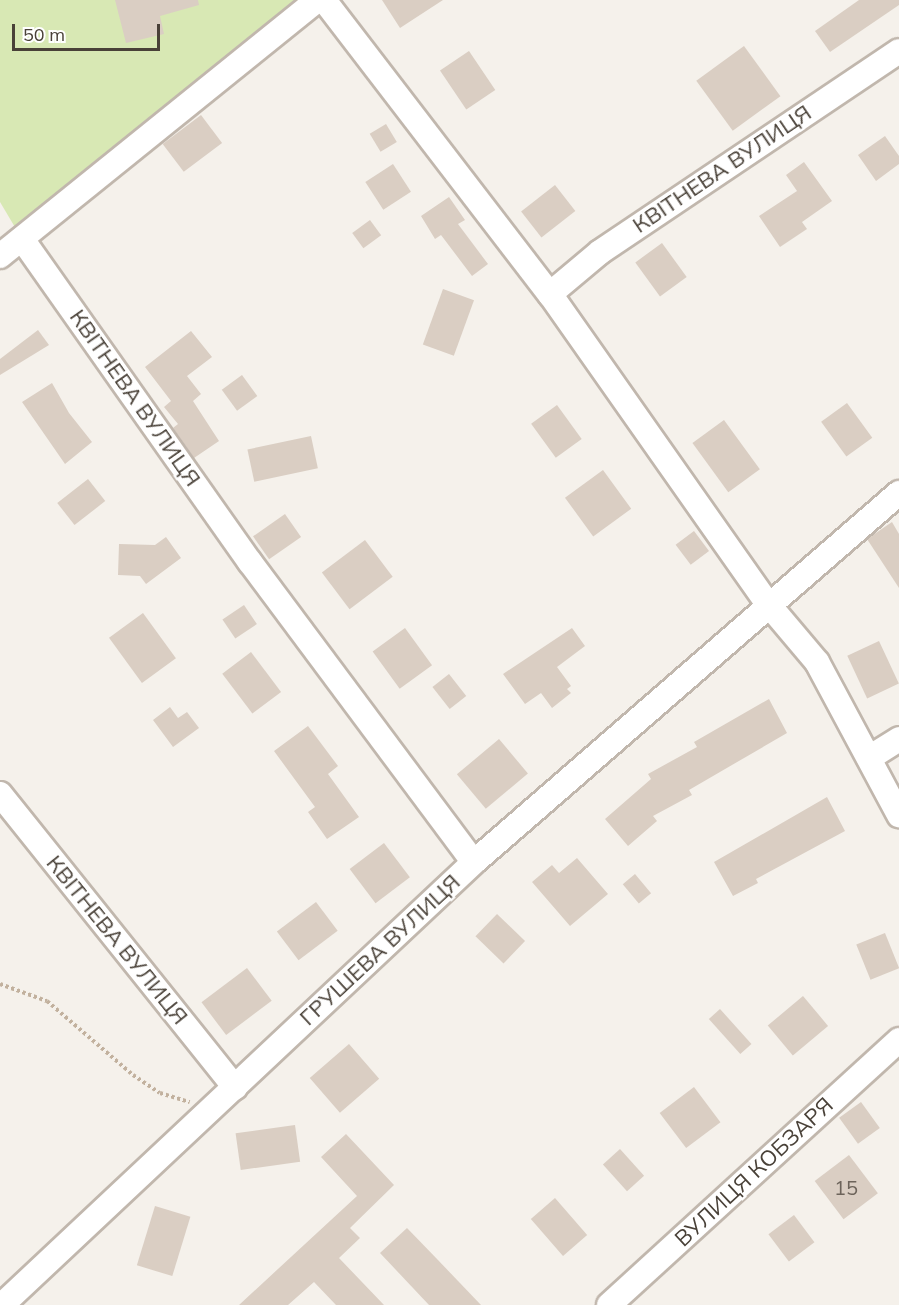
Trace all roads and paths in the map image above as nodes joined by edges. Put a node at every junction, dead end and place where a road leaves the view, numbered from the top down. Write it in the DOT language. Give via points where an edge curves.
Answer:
graph roads {
  1 [pos="317,0"];
  2 [pos="324,0"];
  3 [pos="899,51"];
  4 [pos="22,239"];
  5 [pos="0,256"];
  6 [pos="550,294"];
  7 [pos="899,493"];
  8 [pos="768,604"];
  9 [pos="899,739"];
  10 [pos="869,758"];
  11 [pos="0,794"];
  12 [pos="899,815"];
  13 [pos="474,862"];
  14 [pos="0,984"];
  15 [pos="899,1040"];
  16 [pos="235,1087"];
  17 [pos="217,1107"];
  18 [pos="2,1305"];
  19 [pos="609,1305"];
  1 -- 4 [label="street"];
  2 -- 6 [label="street"];
  3 -- 6 [label="street, КВІТНЕВА ВУЛИЦЯ" via="600,252"];
  4 -- 5 [label="street"];
  4 -- 13 [label="street, КВІТНЕВА ВУЛИЦЯ" via="250,562"];
  6 -- 8 [label="street"];
  7 -- 8 [label="street, ГРУШЕВА ВУЛИЦЯ"];
  8 -- 10 [label="street" via="817,662"];
  8 -- 13 [label="street, ГРУШЕВА ВУЛИЦЯ"];
  9 -- 10 [label="street"];
  10 -- 12 [label="street"];
  11 -- 16 [label="street, КВІТНЕВА ВУЛИЦЯ"];
  13 -- 16 [label="street, ГРУШЕВА ВУЛИЦЯ"];
  14 -- 17 [label="path" via="47,1001 160,1093"];
  15 -- 19 [label="street, ВУЛИЦЯ КОБЗАРЯ"];
  16 -- 17 [label="street, ГРУШЕВА ВУЛИЦЯ"];
  17 -- 18 [label="street, ГРУШЕВА ВУЛИЦЯ"];
}
